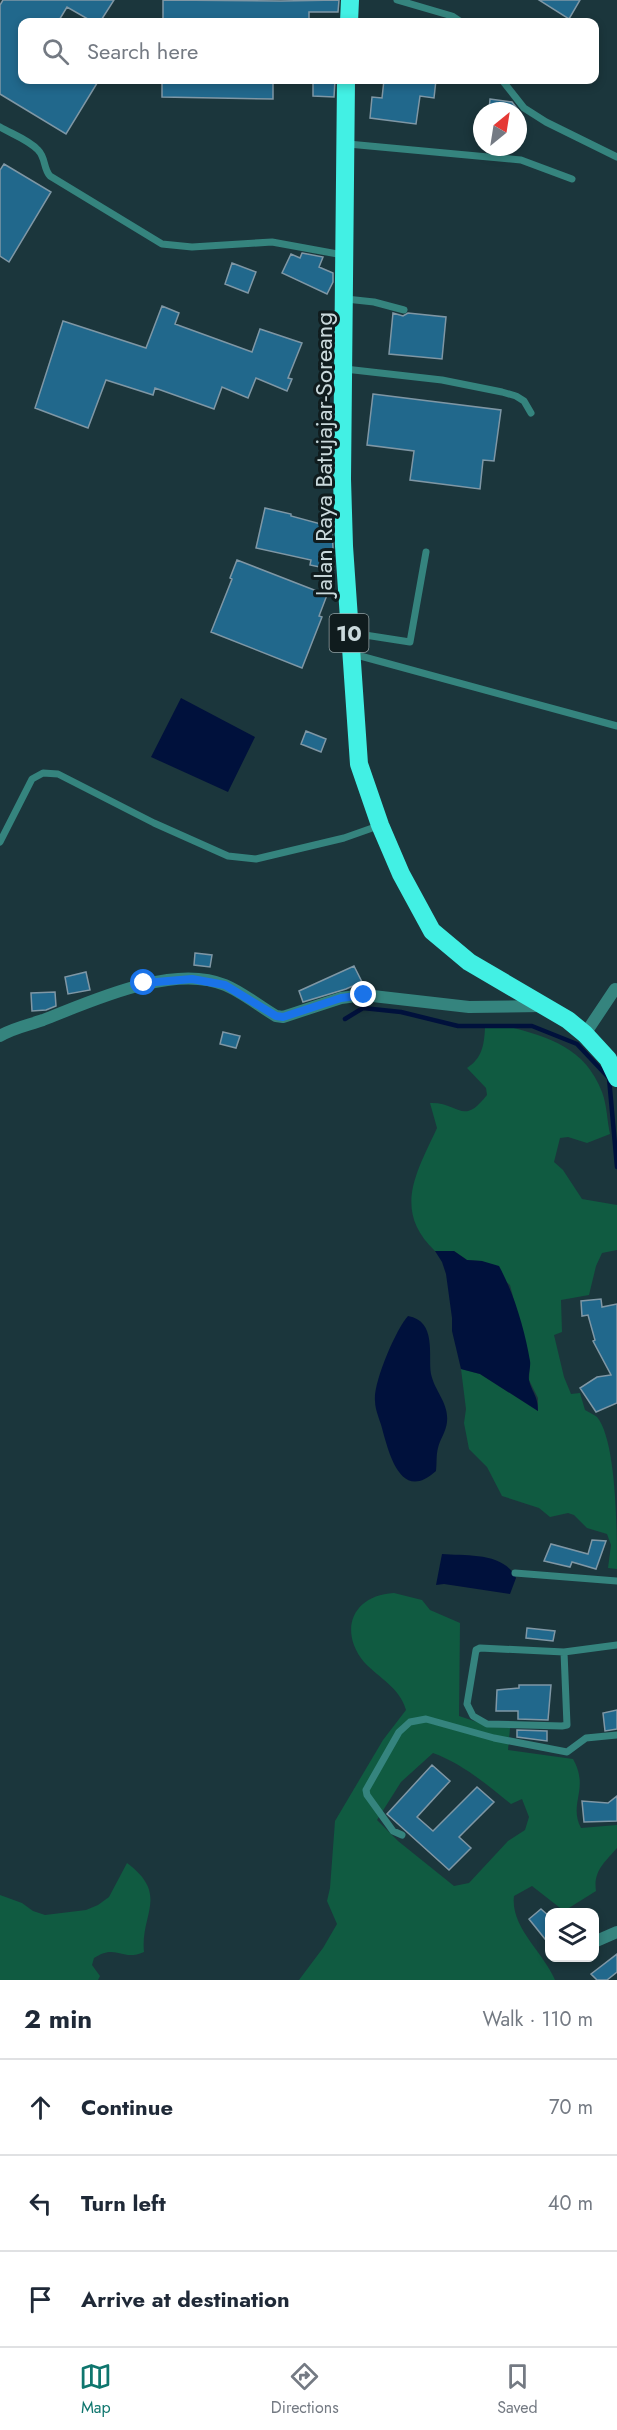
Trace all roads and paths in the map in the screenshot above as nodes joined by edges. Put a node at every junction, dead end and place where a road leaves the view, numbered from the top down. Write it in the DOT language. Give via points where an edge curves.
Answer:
graph roads {
  1 [pos="350,0"];
  2 [pos="397,0"];
  3 [pos="349,18"];
  4 [pos="456,18"];
  5 [pos="346,84"];
  6 [pos="505,84"];
  7 [pos="0,127"];
  8 [pos="345,144"];
  9 [pos="617,157"];
  10 [pos="572,179"];
  11 [pos="346,256"];
  12 [pos="345,299"];
  13 [pos="404,310"];
  14 [pos="345,369"];
  15 [pos="531,412"];
  16 [pos="426,552"];
  17 [pos="349,632"];
  18 [pos="351,654"];
  19 [pos="617,726"];
  20 [pos="380,825"];
  21 [pos="0,842"];
  22 [pos="617,990"];
  23 [pos="543,1006"];
  24 [pos="585,1034"];
  25 [pos="0,1036"];
  26 [pos="617,1078"];
  27 [pos="515,1573"];
  28 [pos="617,1581"];
  29 [pos="617,1645"];
  30 [pos="564,1652"];
  31 [pos="617,1735"];
  32 [pos="402,1836"];
  33 [pos="617,1932"];
  34 [pos="599,1939"];
  1 -- 3 [label="highway"];
  2 -- 4 [label="lane"];
  5 -- 8 [label="highway, Jalan Raya Batujajar-Soreang / 10"];
  6 -- 9 [label="lane" via="524,108"];
  7 -- 11 [label="lane" via="38,149 50,176 162,244 192,247 272,242"];
  8 -- 10 [label="lane" via="521,160"];
  8 -- 11 [label="highway, Jalan Raya Batujajar-Soreang / 10"];
  11 -- 12 [label="highway, Jalan Raya Batujajar-Soreang / 10"];
  12 -- 13 [label="lane"];
  12 -- 14 [label="highway, Jalan Raya Batujajar-Soreang / 10"];
  14 -- 15 [label="lane" via="442,380 502,392 524,401"];
  14 -- 17 [label="highway, Jalan Raya Batujajar-Soreang / 10" via="342,479"];
  16 -- 17 [label="lane" via="410,642"];
  17 -- 18 [label="highway, Jalan Raya Batujajar-Soreang / 10"];
  18 -- 19 [label="lane"];
  18 -- 20 [label="highway, Jalan Raya Batujajar-Soreang / 10" via="359,764"];
  20 -- 21 [label="lane" via="266,857 239,858 154,823 58,774 43,773 32,779"];
  20 -- 23 [label="highway, Jalan Raya Batujajar-Soreang / 10" via="432,932 469,962"];
  22 -- 24 [label="street"];
  23 -- 24 [label="highway, Jalan Raya Batujajar-Soreang / 10"];
  23 -- 25 [label="street" via="469,1008 364,995 341,998 283,1017 225,985 179,980 144,983"];
  24 -- 26 [label="highway, Jalan Raya Batujajar-Soreang / 10" via="608,1059"];
  27 -- 28 [label="lane"];
  29 -- 30 [label="lane"];
  30 -- 30 [label="lane" via="567,1725 487,1724 473,1716 467,1704 476,1650"];
  31 -- 32 [label="lane" via="586,1738 567,1752 494,1738 426,1719 410,1722 399,1732 366,1790 393,1831"];
  33 -- 34 [label="street"];
}
